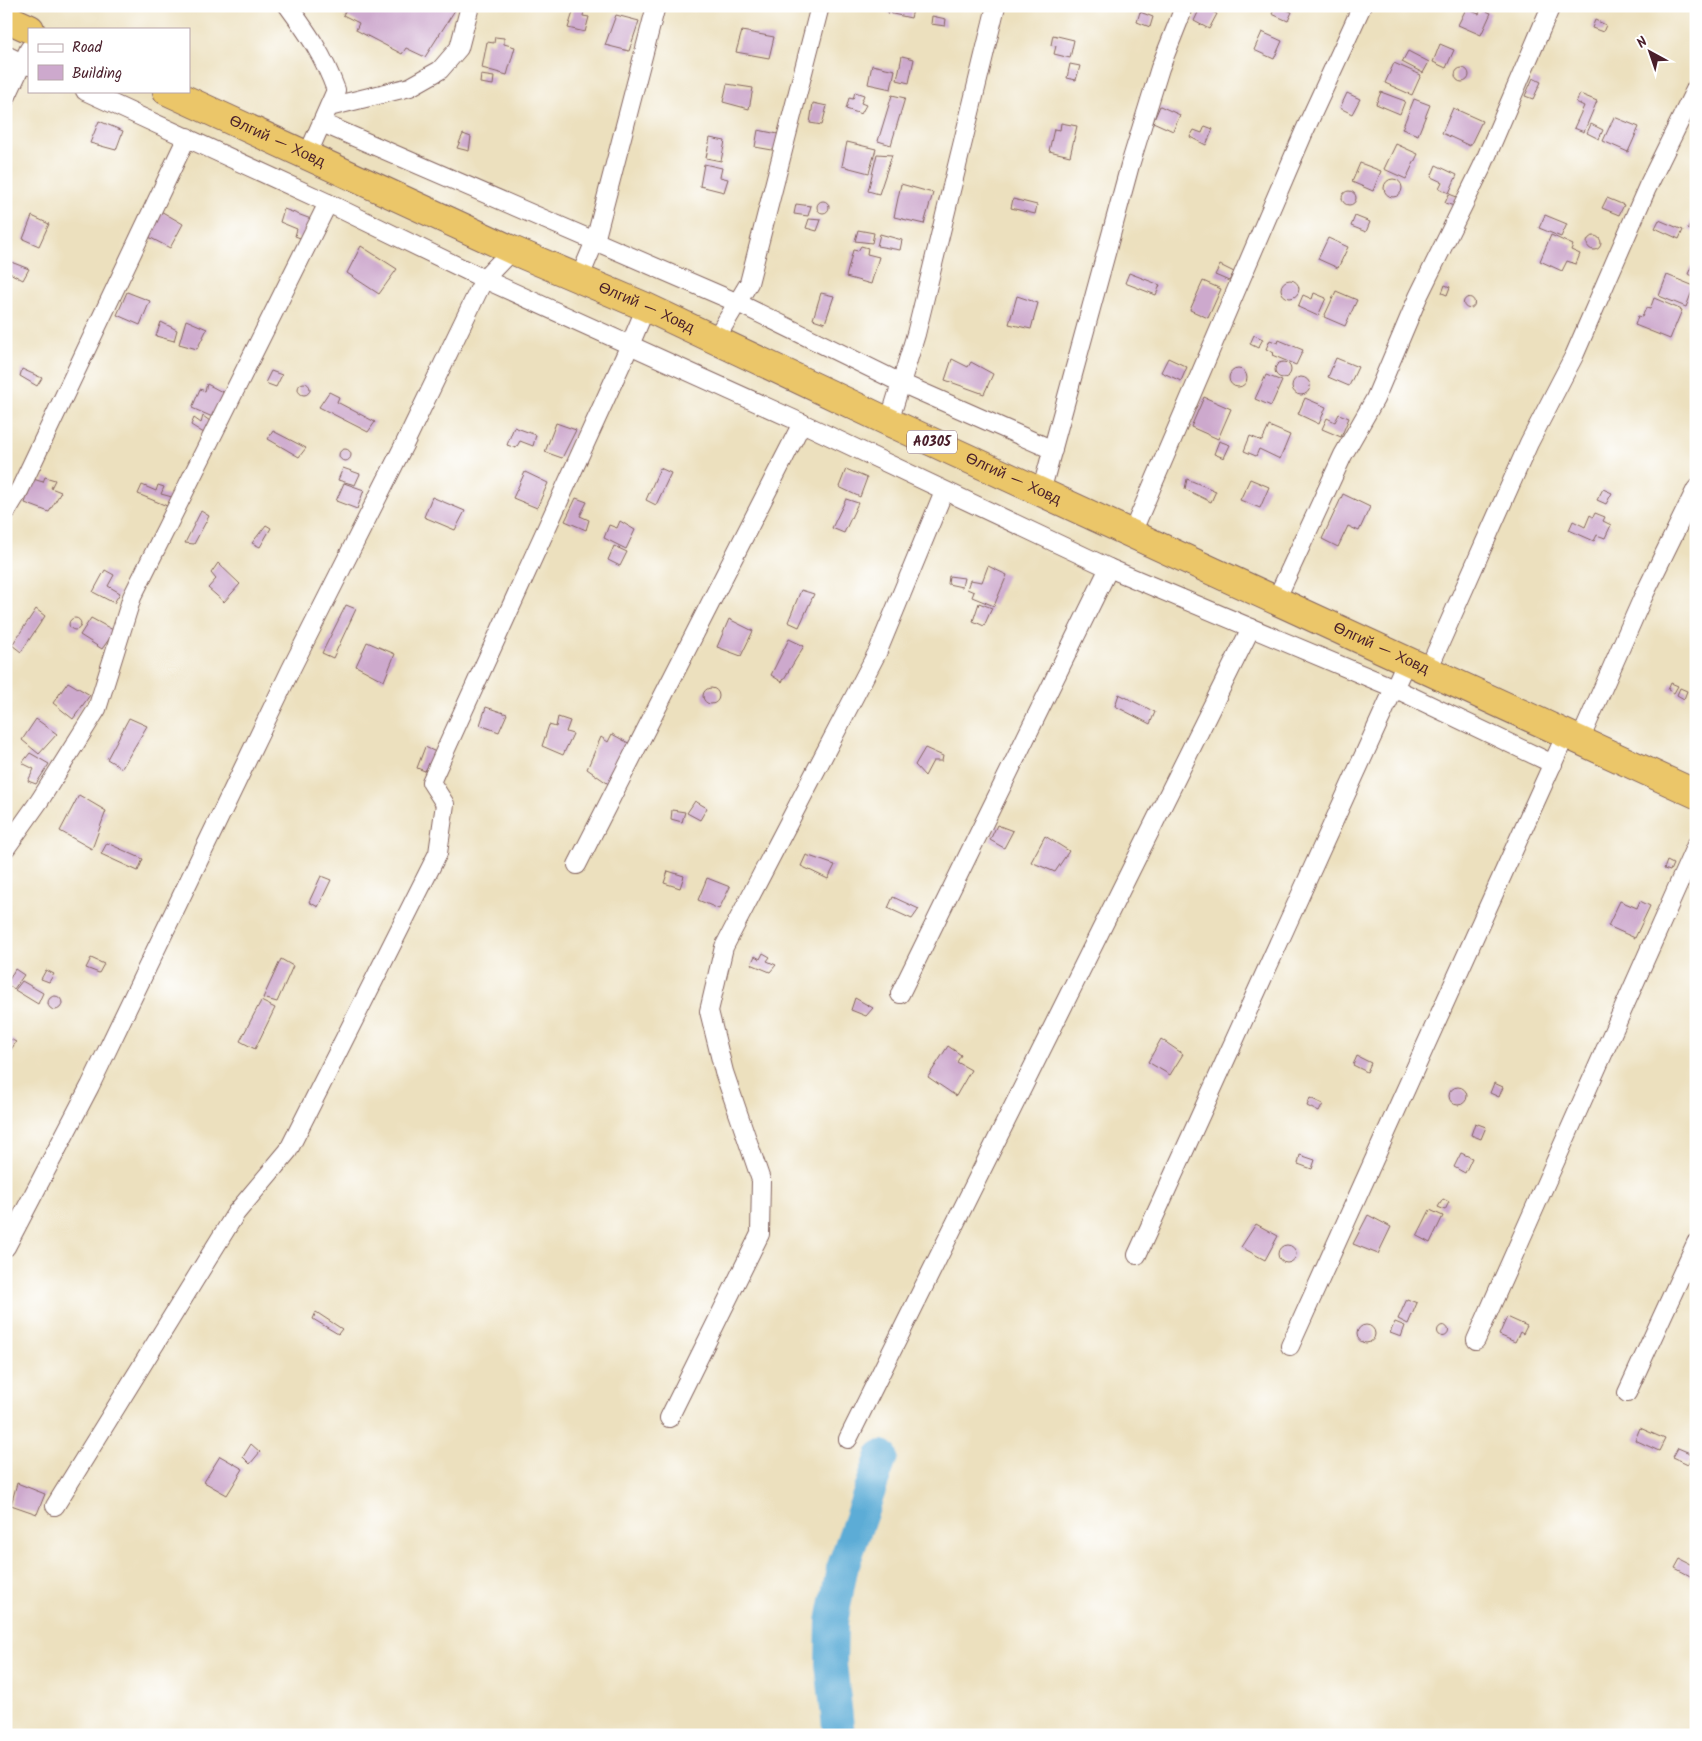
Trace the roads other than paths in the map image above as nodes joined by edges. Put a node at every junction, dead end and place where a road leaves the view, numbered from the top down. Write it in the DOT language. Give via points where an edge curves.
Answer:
graph roads {
  1 [pos="288,6"];
  2 [pos="470,6"];
  3 [pos="656,6"];
  4 [pos="820,6"];
  5 [pos="996,6"];
  6 [pos="1182,6"];
  7 [pos="1362,6"];
  8 [pos="1552,6"];
  9 [pos="6,18"];
  10 [pos="28,28"];
  11 [pos="6,55"];
  12 [pos="27,59"];
  13 [pos="1696,88"];
  14 [pos="87,92"];
  15 [pos="169,92"];
  16 [pos="6,98"];
  17 [pos="325,115"];
  18 [pos="186,137"];
  19 [pos="307,156"];
  20 [pos="328,203"];
  21 [pos="594,241"];
  22 [pos="512,250"];
  23 [pos="484,278"];
  24 [pos="579,279"];
  25 [pos="738,303"];
  26 [pos="646,307"];
  27 [pos="715,340"];
  28 [pos="630,345"];
  29 [pos="901,383"];
  30 [pos="889,422"];
  31 [pos="802,423"];
  32 [pos="1053,450"];
  33 [pos="1696,489"];
  34 [pos="944,491"];
  35 [pos="1041,492"];
  36 [pos="6,512"];
  37 [pos="1132,533"];
  38 [pos="1109,568"];
  39 [pos="1276,600"];
  40 [pos="1251,628"];
  41 [pos="1417,665"];
  42 [pos="1394,688"];
  43 [pos="1573,737"];
  44 [pos="1552,764"];
  45 [pos="1696,794"];
  46 [pos="1696,844"];
  47 [pos="6,848"];
  48 [pos="577,865"];
  49 [pos="900,994"];
  50 [pos="1696,1243"];
  51 [pos="6,1247"];
  52 [pos="1137,1255"];
  53 [pos="1476,1340"];
  54 [pos="1290,1346"];
  55 [pos="1627,1393"];
  56 [pos="670,1418"];
  57 [pos="848,1440"];
  58 [pos="55,1506"];
  1 -- 17 [label="street" via="310,35 336,90"];
  2 -- 17 [label="street" via="459,48 440,70 410,87"];
  3 -- 21 [label="street"];
  4 -- 25 [label="street" via="750,283"];
  5 -- 29 [label="street" via="916,334"];
  6 -- 32 [label="street" via="1130,165"];
  7 -- 37 [label="street" via="1300,141"];
  8 -- 39 [label="street" via="1482,167"];
  9 -- 10 [label="highway"];
  11 -- 12 [label="street"];
  12 -- 16 [label="street"];
  13 -- 41 [label="street" via="1647,188 1574,356"];
  14 -- 18 [label="street"];
  15 -- 19 [label="highway, Өлгий — Ховд / A0305"];
  17 -- 19 [label="street"];
  17 -- 21 [label="street"];
  18 -- 20 [label="street"];
  18 -- 36 [label="street" via="20,489"];
  19 -- 22 [label="highway, Өлгий — Ховд / A0305"];
  20 -- 23 [label="street"];
  20 -- 47 [label="street" via="132,597 97,710"];
  21 -- 24 [label="street"];
  21 -- 25 [label="street"];
  22 -- 23 [label="street"];
  22 -- 24 [label="highway, Өлгий — Ховд / A0305"];
  23 -- 28 [label="street"];
  23 -- 51 [label="street" via="90,1086"];
  24 -- 26 [label="highway, Өлгий — Ховд / A0305"];
  25 -- 27 [label="street"];
  25 -- 29 [label="street"];
  26 -- 27 [label="highway, Өлгий — Ховд / A0305"];
  26 -- 28 [label="street"];
  27 -- 30 [label="highway, Өлгий — Ховд / A0305"];
  28 -- 31 [label="street"];
  28 -- 58 [label="street" via="431,782 445,804 438,853 288,1151 236,1213"];
  29 -- 30 [label="street"];
  29 -- 32 [label="street"];
  30 -- 35 [label="highway, Өлгий — Ховд / A0305"];
  31 -- 34 [label="street"];
  31 -- 48 [label="street"];
  32 -- 35 [label="street"];
  33 -- 43 [label="street"];
  34 -- 38 [label="street"];
  34 -- 56 [label="street" via="878,651 724,947 709,1011 724,1072 761,1180 760,1234"];
  35 -- 37 [label="highway, Өлгий — Ховд / A0305"];
  37 -- 39 [label="highway, Өлгий — Ховд / A0305"];
  38 -- 40 [label="street"];
  38 -- 49 [label="street"];
  39 -- 41 [label="highway, Өлгий — Ховд / A0305"];
  40 -- 42 [label="street"];
  40 -- 57 [label="street"];
  41 -- 42 [label="street"];
  41 -- 43 [label="highway, Өлгий — Ховд / A0305"];
  42 -- 44 [label="street"];
  42 -- 52 [label="street"];
  43 -- 44 [label="street"];
  43 -- 45 [label="highway, Өлгий — Ховд / A0305"];
  44 -- 54 [label="street"];
  46 -- 53 [label="street"];
  50 -- 55 [label="street"];
}
